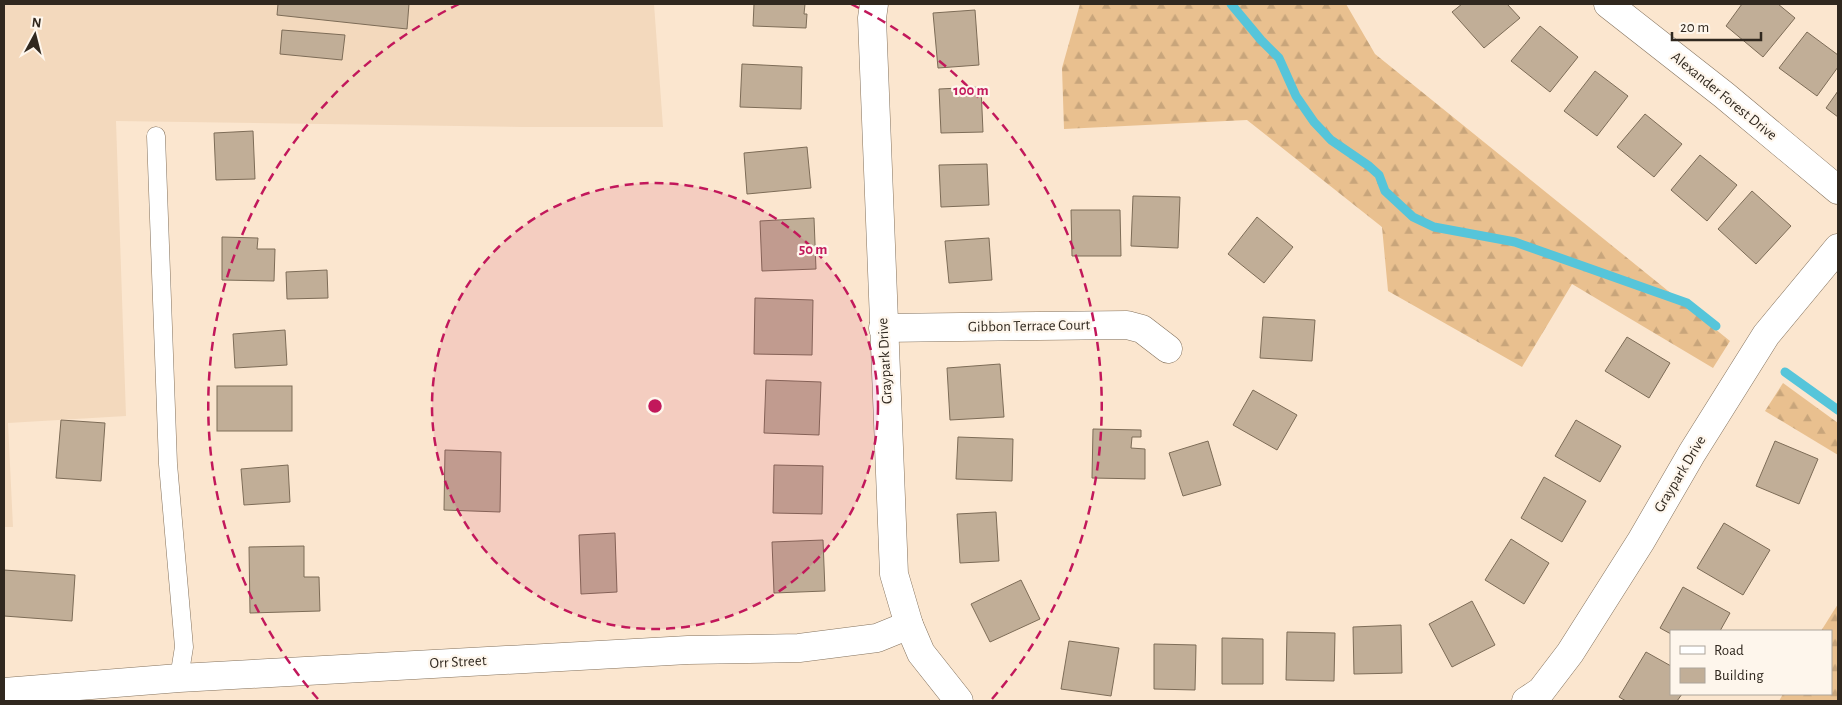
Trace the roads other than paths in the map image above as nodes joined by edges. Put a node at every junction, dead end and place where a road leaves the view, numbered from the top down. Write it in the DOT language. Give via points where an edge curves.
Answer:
graph roads {
  1 [pos="874,4"];
  2 [pos="1608,4"];
  3 [pos="156,136"];
  4 [pos="1838,190"];
  5 [pos="1838,248"];
  6 [pos="883,328"];
  7 [pos="1168,349"];
  8 [pos="909,625"];
  9 [pos="179,678"];
  10 [pos="4,692"];
  11 [pos="959,701"];
  12 [pos="1526,701"];
  1 -- 6 [label="street, Graypark Drive"];
  2 -- 4 [label="street, Alexander Forest Drive"];
  3 -- 9 [label="lane" via="168,464 184,647"];
  5 -- 12 [label="street, Graypark Drive" via="1766,335 1570,653 1541,691"];
  6 -- 7 [label="street, Gibbon Terrace Court" via="1127,325 1142,329"];
  6 -- 8 [label="street, Graypark Drive" via="894,574"];
  8 -- 9 [label="street, Orr Street" via="877,638 799,648 688,650"];
  8 -- 11 [label="street, Graypark Drive" via="921,653"];
  9 -- 10 [label="street, Orr Street"];
}
